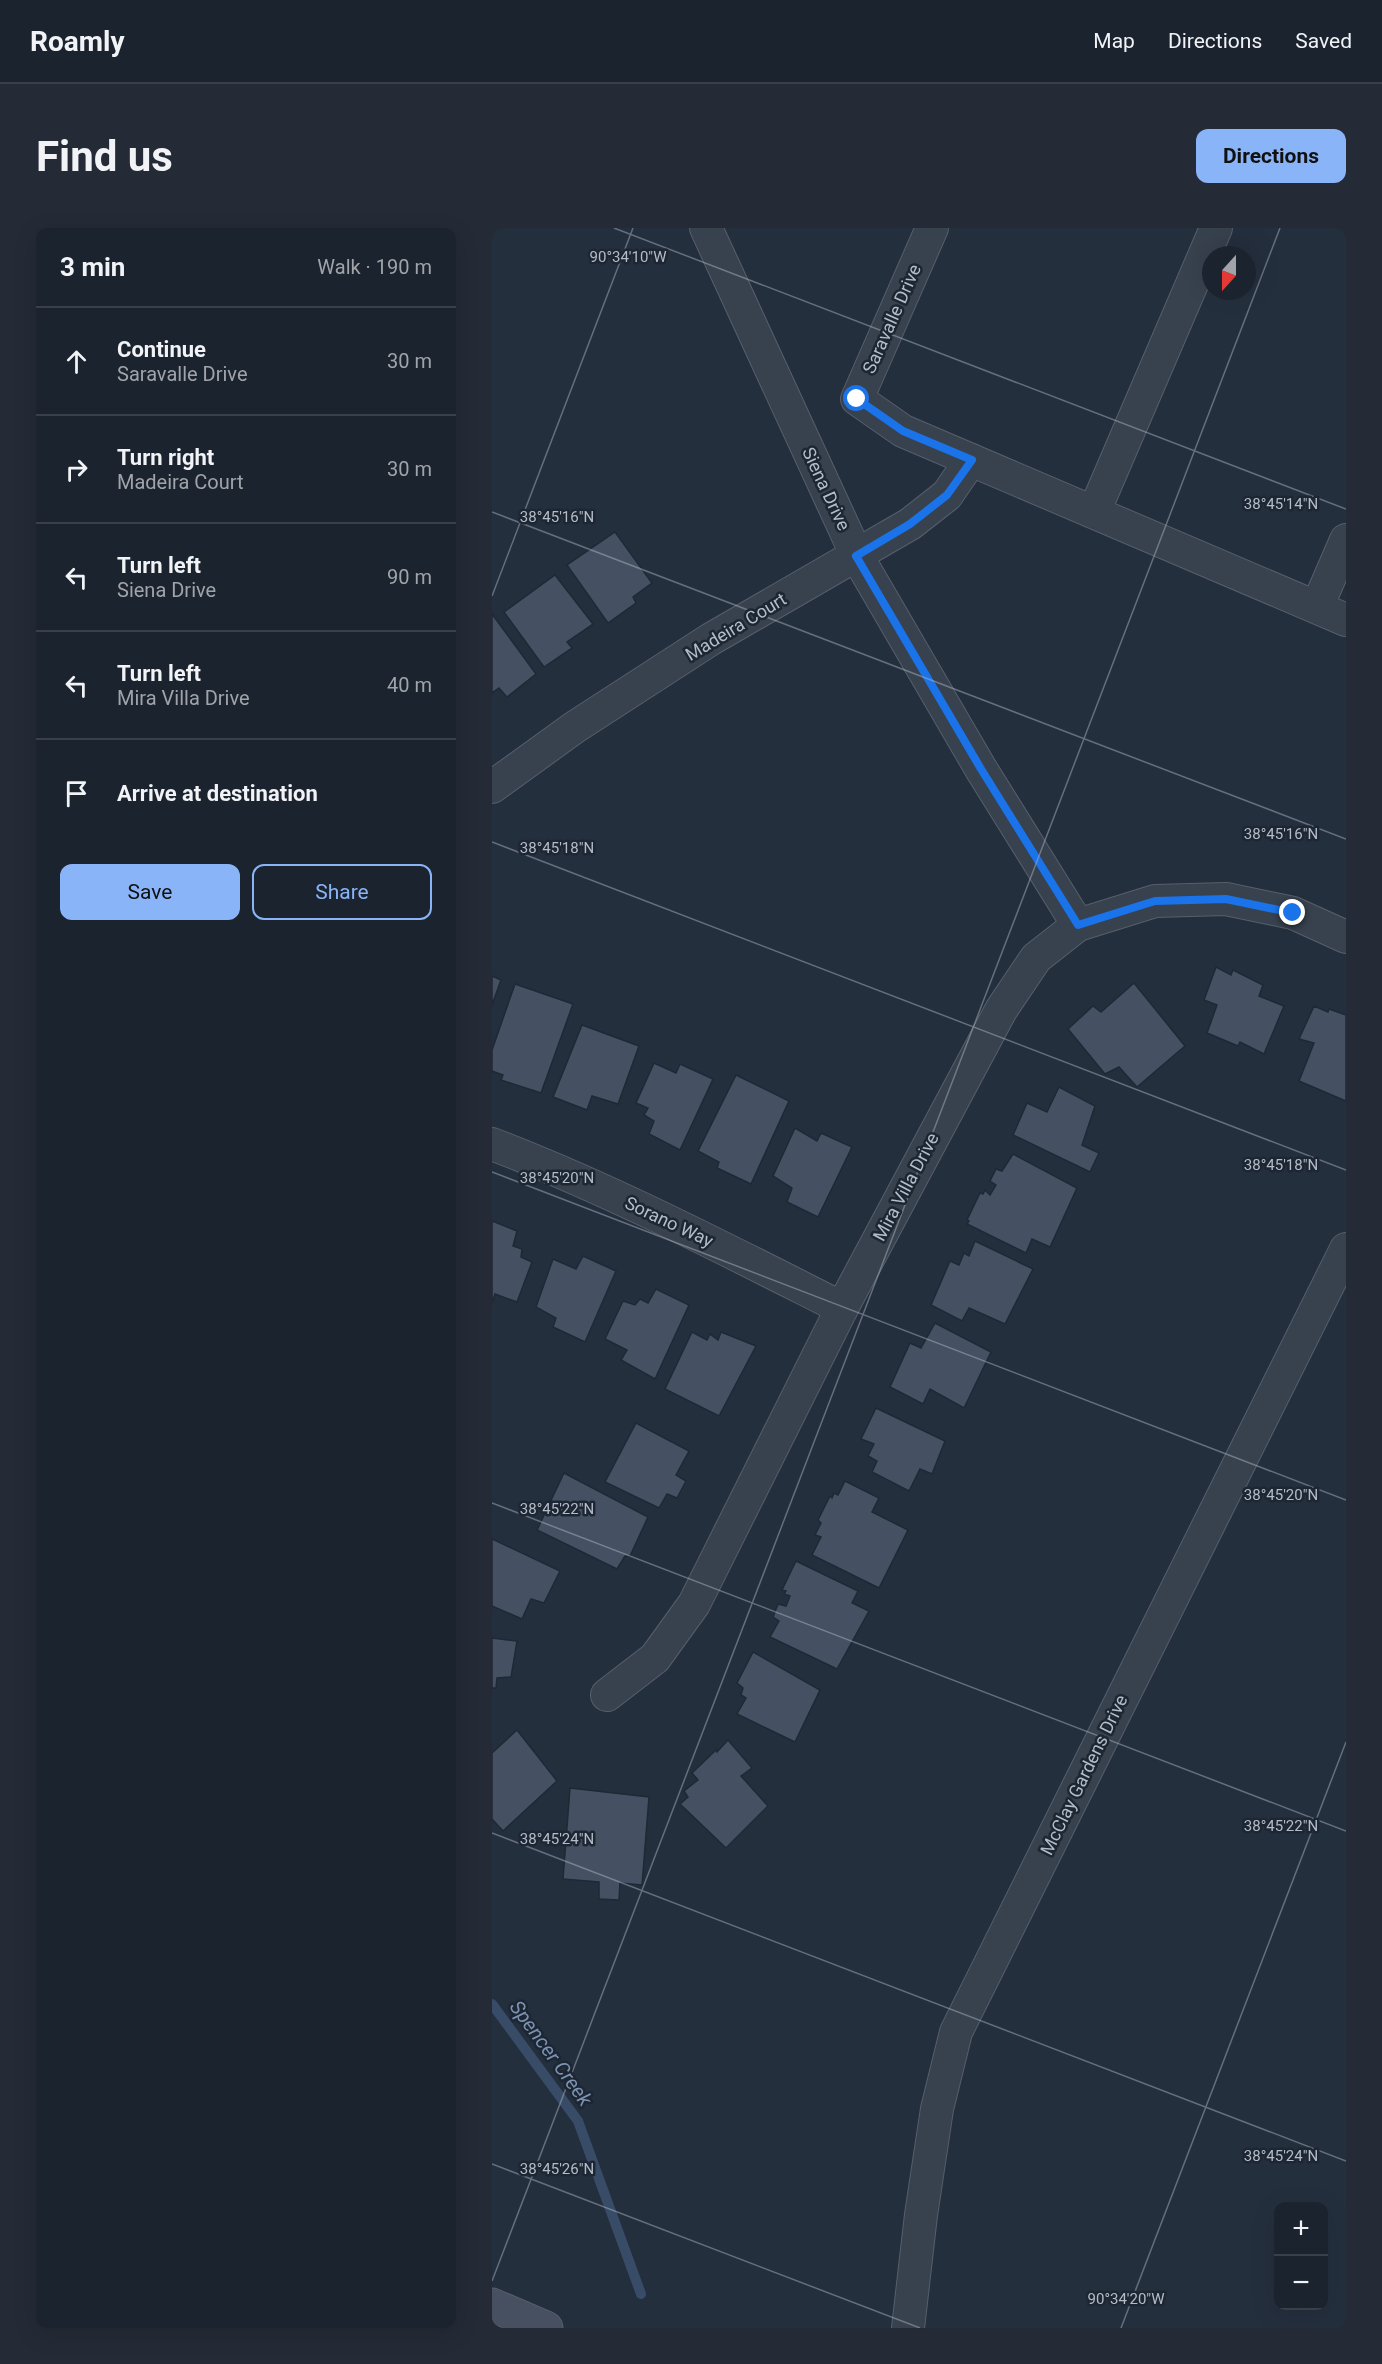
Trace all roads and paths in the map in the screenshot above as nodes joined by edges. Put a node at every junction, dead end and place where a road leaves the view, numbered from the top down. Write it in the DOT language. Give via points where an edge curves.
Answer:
graph roads {
  1 [pos="706,228"];
  2 [pos="932,228"];
  3 [pos="1216,228"];
  4 [pos="972,460"];
  5 [pos="1094,512"];
  6 [pos="1346,540"];
  7 [pos="856,556"];
  8 [pos="1317,607"];
  9 [pos="1346,620"];
  10 [pos="492,786"];
  11 [pos="1078,925"];
  12 [pos="1346,937"];
  13 [pos="492,1144"];
  14 [pos="1346,1249"];
  15 [pos="842,1308"];
  16 [pos="607,1695"];
  17 [pos="492,2305"];
  18 [pos="546,2328"];
  19 [pos="908,2328"];
  1 -- 7 [label="street, Siena Drive"];
  2 -- 4 [label="street, Saravalle Drive" via="857,399 903,431"];
  3 -- 5 [label="street"];
  4 -- 5 [label="street, Saravalle Drive"];
  4 -- 7 [label="street, Madeira Court" via="947,495 910,524"];
  5 -- 8 [label="street, Saravalle Drive"];
  6 -- 8 [label="street"];
  7 -- 10 [label="street, Madeira Court" via="711,639"];
  7 -- 11 [label="street, Siena Drive"];
  8 -- 9 [label="street, Saravalle Drive"];
  11 -- 12 [label="street, Mira Villa Drive" via="1155,901 1226,899 1293,913"];
  11 -- 15 [label="street, Mira Villa Drive" via="1036,958 1001,1010"];
  13 -- 15 [label="street, Sorano Way" via="549,1166 697,1235"];
  14 -- 19 [label="street, McClay Gardens Drive" via="956,2032 935,2120"];
  15 -- 16 [label="street, Mira Villa Drive" via="694,1604 655,1658"];
  17 -- 18 [label="main road"];
}
